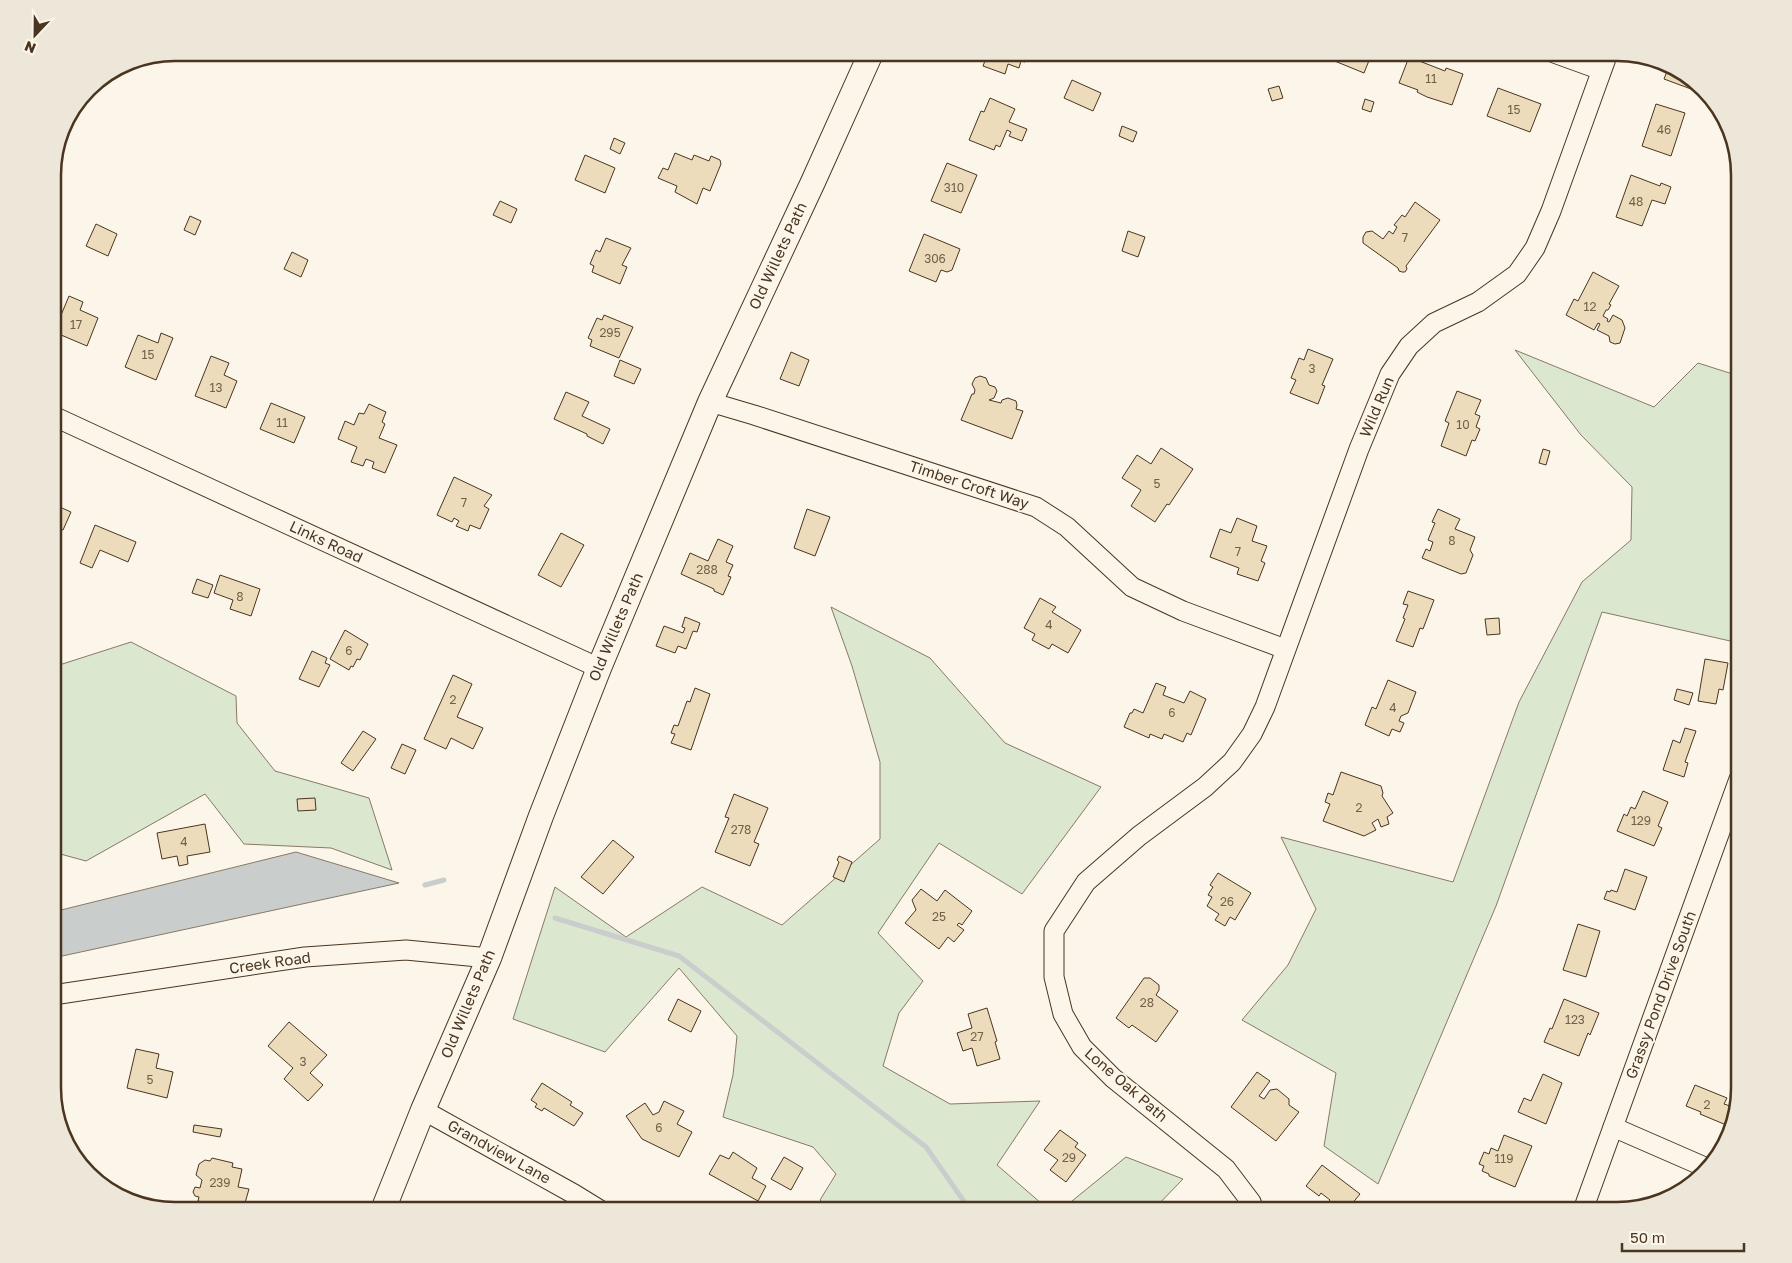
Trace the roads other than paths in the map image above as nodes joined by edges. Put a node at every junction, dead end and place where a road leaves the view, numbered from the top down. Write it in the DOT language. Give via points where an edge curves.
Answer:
graph roads {
  1 [pos="867,61"];
  2 [pos="1578,61"];
  3 [pos="1604,61"];
  4 [pos="1601,70"];
  5 [pos="710,402"];
  6 [pos="61,420"];
  7 [pos="1285,649"];
  8 [pos="598,668"];
  9 [pos="1205,788"];
  10 [pos="1731,806"];
  11 [pos="489,958"];
  12 [pos="61,994"];
  13 [pos="423,1110"];
  14 [pos="1613,1127"];
  15 [pos="1700,1165"];
  16 [pos="386,1202"];
  17 [pos="587,1202"];
  18 [pos="1251,1202"];
  19 [pos="1586,1202"];
  1 -- 5 [label="main road, Old Willets Path"];
  2 -- 4 [label="street"];
  3 -- 4 [label="street, Wild Run"];
  4 -- 7 [label="street, Wild Run" via="1551,210 1531,254 1517,274 1478,302 1434,323 1409,346 1390,374"];
  5 -- 7 [label="street, Timber Croft Way" via="1036,507 1067,527 1132,587 1182,611"];
  5 -- 8 [label="main road, Old Willets Path"];
  6 -- 8 [label="street, Links Road"];
  7 -- 9 [label="street, Wild Run" via="1252,734 1232,762"];
  8 -- 11 [label="main road, Old Willets Path"];
  9 -- 18 [label="street, Lone Oak Path" via="1139,836 1086,882 1054,931 1054,977 1063,1014 1082,1047 1113,1078 1226,1169"];
  10 -- 14 [label="street, Grassy Pond Drive South"];
  11 -- 12 [label="street, Creek Road" via="406,950 305,957"];
  11 -- 13 [label="main road, Old Willets Path"];
  13 -- 16 [label="main road, Old Willets Path"];
  13 -- 17 [label="street, Grandview Lane"];
  14 -- 15 [label="street"];
  14 -- 19 [label="street, Grassy Pond Drive South"];
}
